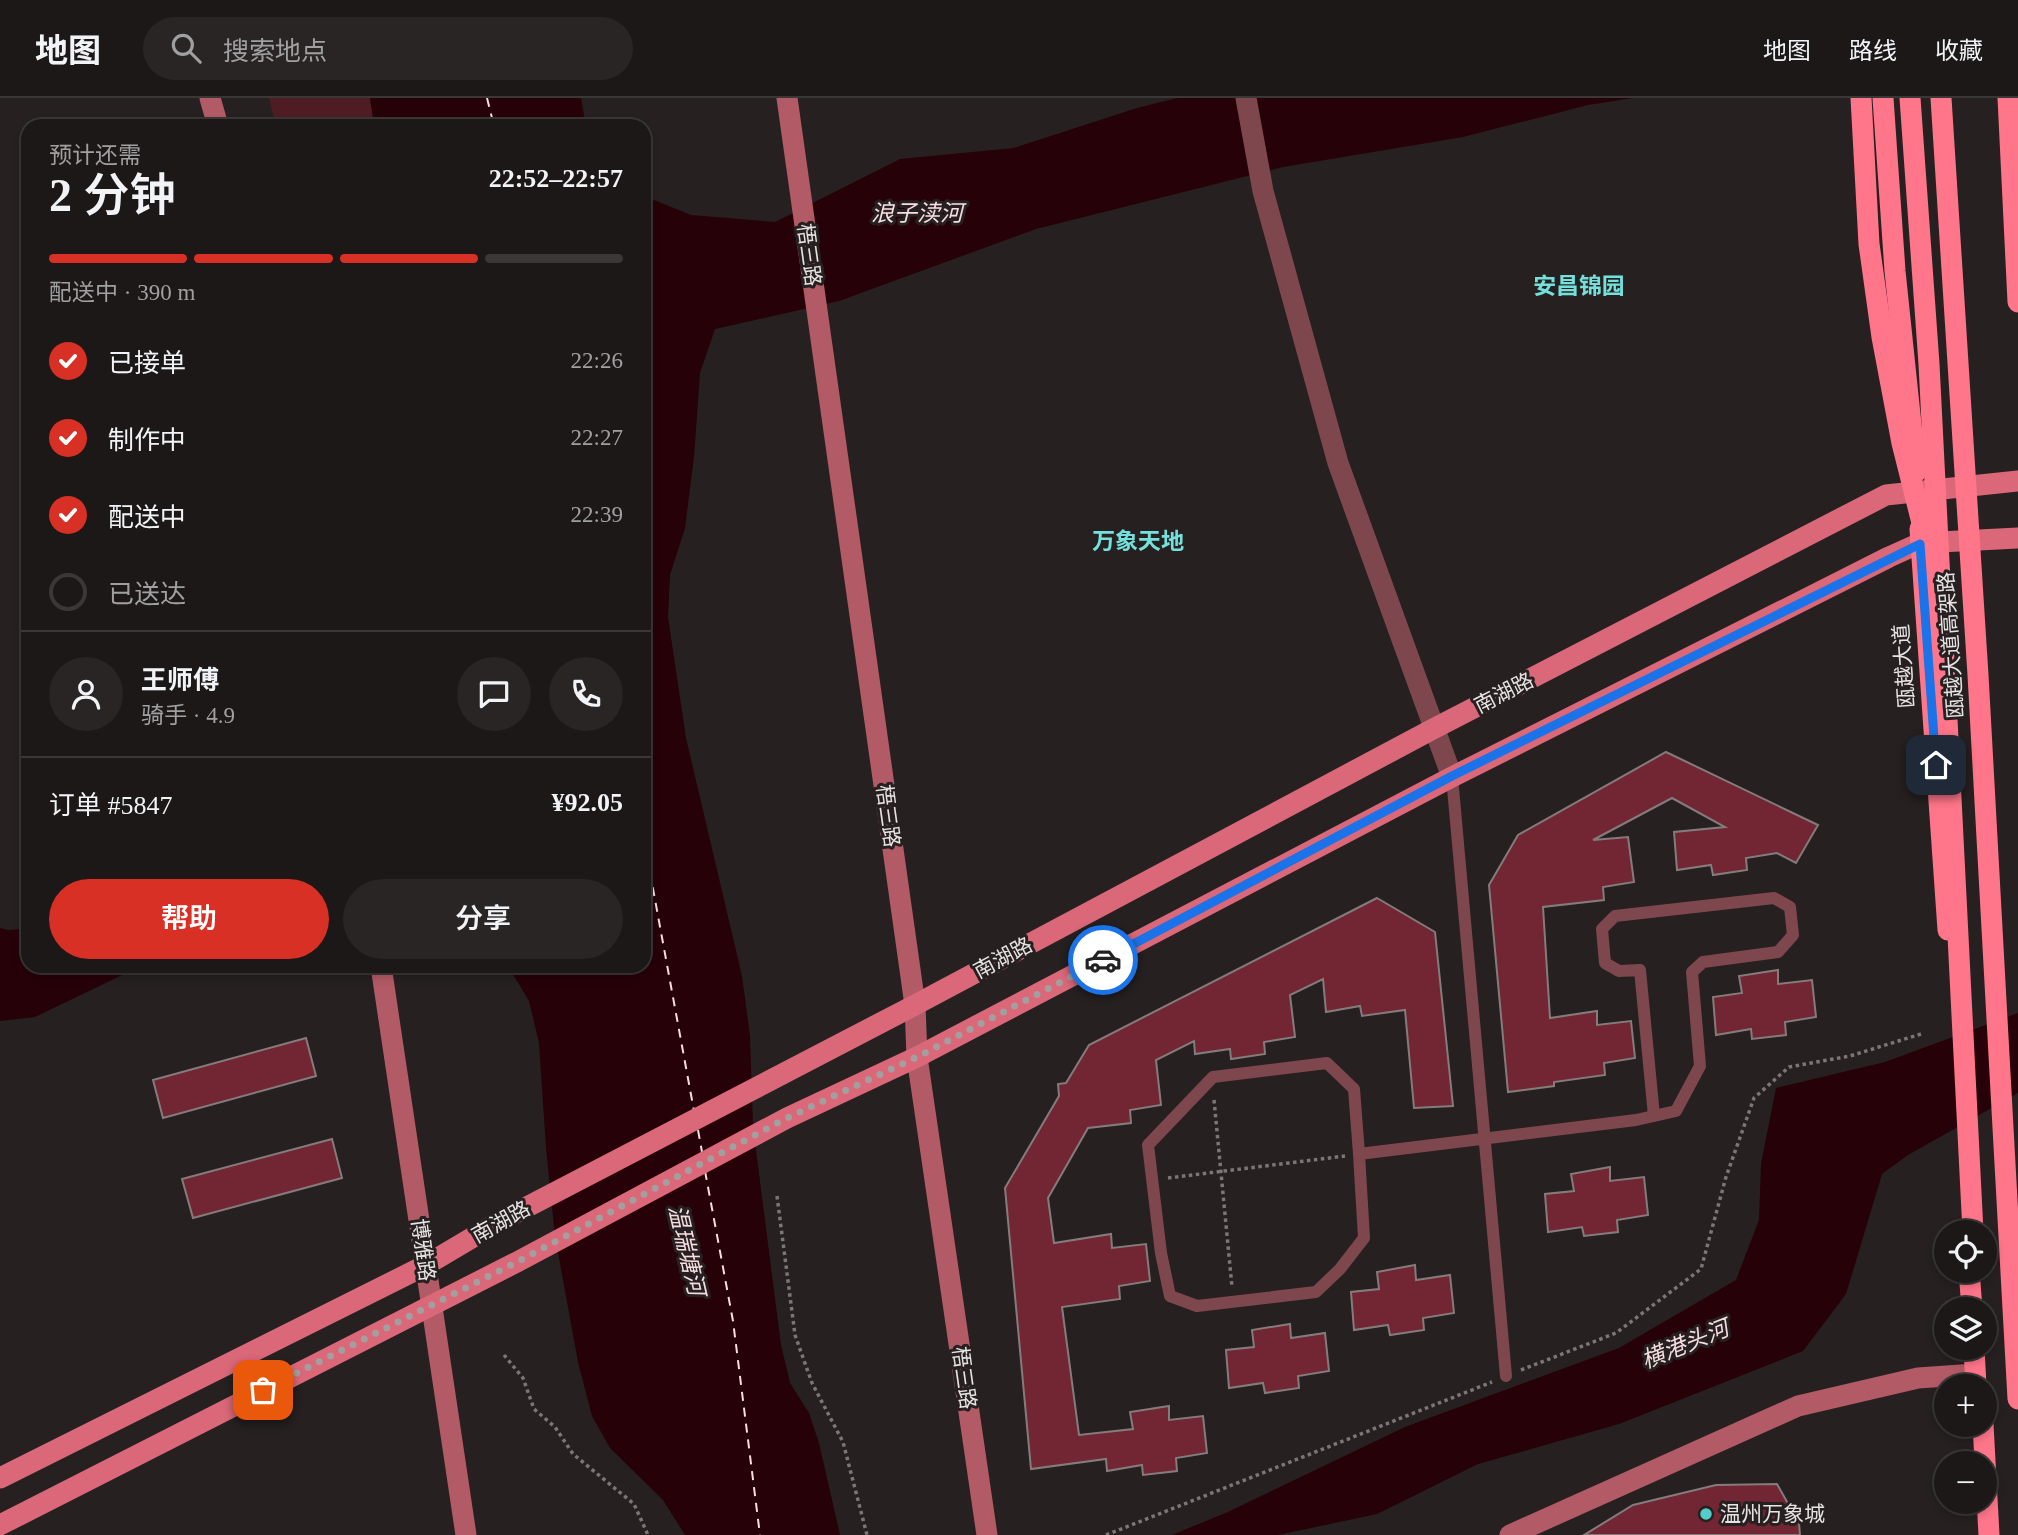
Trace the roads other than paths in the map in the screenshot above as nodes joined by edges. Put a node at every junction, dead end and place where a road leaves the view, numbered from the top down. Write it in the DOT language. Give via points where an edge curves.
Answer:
graph roads {
  1 [pos="210,98"];
  2 [pos="787,98"];
  3 [pos="1246,98"];
  4 [pos="1861,98"];
  5 [pos="1883,98"];
  6 [pos="1910,98"];
  7 [pos="1941,98"];
  8 [pos="2008,98"];
  9 [pos="216,119"];
  10 [pos="2018,302"];
  11 [pos="2018,481"];
  12 [pos="1918,492"];
  13 [pos="2018,538"];
  14 [pos="1920,544"];
  15 [pos="1941,596"];
  16 [pos="1433,729"];
  17 [pos="1452,776"];
  18 [pos="382,973"];
  19 [pos="915,1005"];
  20 [pos="917,1057"];
  21 [pos="1654,1116"];
  22 [pos="1484,1140"];
  23 [pos="1359,1154"];
  24 [pos="1966,1220"];
  25 [pos="1972,1220"];
  26 [pos="426,1265"];
  27 [pos="431,1305"];
  28 [pos="1506,1376"];
  29 [pos="1934,1379"];
  30 [pos="2018,1399"];
  31 [pos="1983,1437"];
  32 [pos="0,1478"];
  33 [pos="1988,1514"];
  34 [pos="0,1524"];
  35 [pos="466,1535"];
  36 [pos="987,1535"];
  37 [pos="1510,1535"];
  38 [pos="1990,1535"];
  1 -- 9 [label="street"];
  2 -- 19 [label="street, 梧三路"];
  3 -- 16 [label="street" via="1263,191 1338,463"];
  4 -- 15 [label="highway, bridge" via="1869,244 1882,337 1902,443"];
  5 -- 12 [label="highway, 瓯越大道"];
  6 -- 15 [label="highway, 瓯越大道高架路, bridge"];
  7 -- 30 [label="highway, 瓯越大道高架路, bridge"];
  8 -- 10 [label="highway"];
  11 -- 12 [label="main road, 南湖路"];
  12 -- 14 [label="highway, 瓯越大道"];
  12 -- 16 [label="main road, 南湖路" via="1886,495"];
  13 -- 14 [label="main road, 南湖路"];
  14 -- 17 [label="main road, 南湖路"];
  14 -- 24 [label="highway, 瓯越大道"];
  15 -- 25 [label="highway, 瓯越大道高架路, bridge"];
  16 -- 17 [label="street"];
  16 -- 19 [label="main road, 南湖路"];
  17 -- 20 [label="main road, 南湖路"];
  17 -- 22 [label="lane"];
  18 -- 26 [label="street, 博雅路"];
  19 -- 20 [label="street, 梧三路"];
  19 -- 26 [label="main road, 南湖路" via="502,1220"];
  20 -- 27 [label="main road, 南湖路" via="787,1118"];
  20 -- 36 [label="street, 梧三路"];
  21 -- 21 [label="lane" via="1676,1111 1700,1066 1692,972 1703,962 1778,952 1793,935 1790,907 1774,898 1615,916 1602,929 1605,963 1619,971 1640,970"];
  21 -- 22 [label="lane"];
  22 -- 23 [label="lane"];
  22 -- 28 [label="lane"];
  23 -- 23 [label="lane" via="1364,1238 1315,1292 1197,1306 1170,1296 1148,1144 1213,1077 1326,1063 1354,1089"];
  26 -- 27 [label="street, 博雅路"];
  26 -- 32 [label="main road, 南湖路"];
  27 -- 34 [label="main road, 南湖路"];
  27 -- 35 [label="street, 博雅路"];
  29 -- 37 [label="street" via="1918,1378 1798,1406"];
  31 -- 38 [label="highway, bridge"];
  33 -- 38 [label="highway"];
}
